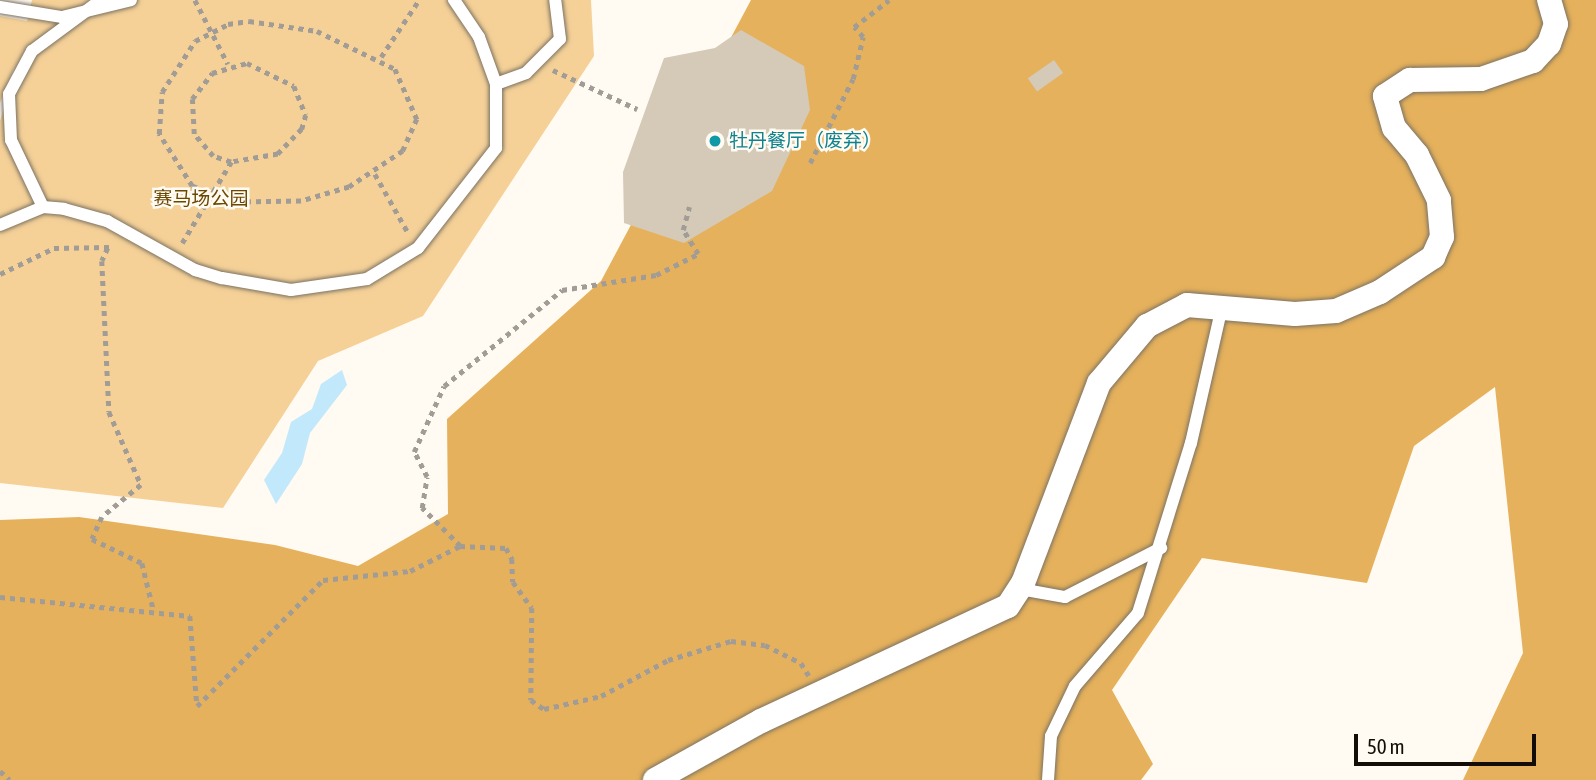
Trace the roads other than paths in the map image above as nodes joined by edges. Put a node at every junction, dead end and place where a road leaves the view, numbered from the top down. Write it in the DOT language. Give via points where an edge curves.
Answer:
graph roads {
  1 [pos="101,0"];
  2 [pos="131,0"];
  3 [pos="454,0"];
  4 [pos="555,0"];
  5 [pos="1549,0"];
  6 [pos="0,7"];
  7 [pos="85,14"];
  8 [pos="496,84"];
  9 [pos="43,207"];
  10 [pos="0,225"];
  11 [pos="1222,304"];
  12 [pos="1161,548"];
  13 [pos="1020,589"];
  14 [pos="655,780"];
  15 [pos="1048,780"];
  1 -- 7 [label="lane"];
  2 -- 7 [label="lane"];
  3 -- 8 [label="lane" via="479,37"];
  4 -- 8 [label="lane" via="560,39 526,73"];
  5 -- 11 [label="street" via="1556,24 1549,44 1534,61 1481,79 1410,80 1385,96 1394,128 1417,155 1439,200 1442,237 1433,257 1380,292 1326,313"];
  6 -- 7 [label="lane"];
  7 -- 9 [label="lane" via="32,51 9,94 11,140"];
  8 -- 9 [label="lane" via="496,148 418,248 367,279 315,290 249,284 172,258 85,214"];
  9 -- 10 [label="lane"];
  11 -- 12 [label="lane"];
  11 -- 13 [label="street" via="1166,313 1109,365"];
  12 -- 13 [label="lane" via="1065,597"];
  12 -- 15 [label="lane" via="1138,613 1075,685 1051,736"];
  13 -- 14 [label="street" via="993,616 820,695"];
}
